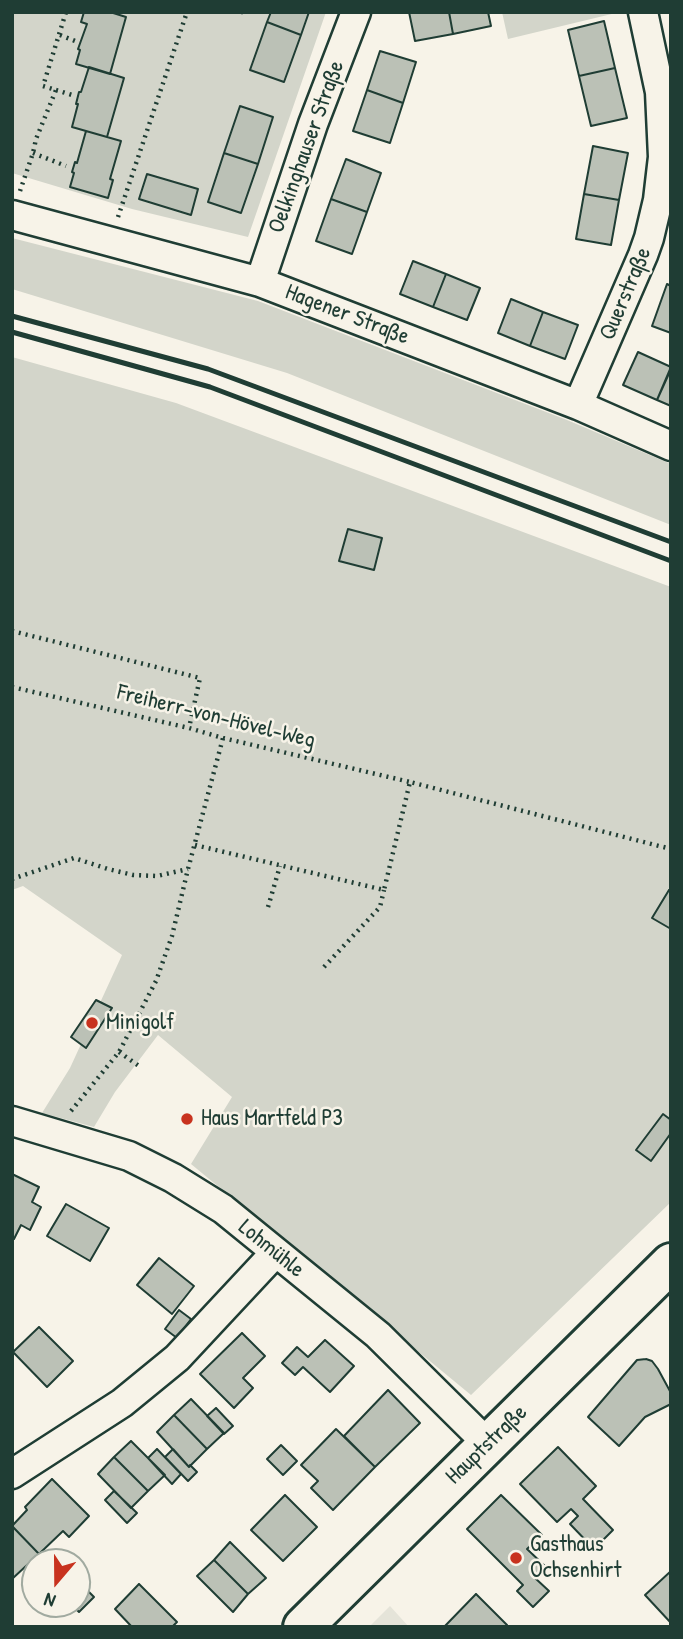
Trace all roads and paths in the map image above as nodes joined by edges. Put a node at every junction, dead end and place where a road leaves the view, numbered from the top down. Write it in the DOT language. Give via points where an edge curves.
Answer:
graph roads {
  1 [pos="66,12"];
  2 [pos="187,12"];
  3 [pos="356,12"];
  4 [pos="643,12"];
  5 [pos="60,35"];
  6 [pos="75,41"];
  7 [pos="56,90"];
  8 [pos="72,95"];
  9 [pos="33,153"];
  10 [pos="66,166"];
  11 [pos="14,209"];
  12 [pos="110,242"];
  13 [pos="260,282"];
  14 [pos="578,405"];
  15 [pos="671,446"];
  16 [pos="12,631"];
  17 [pos="12,687"];
  18 [pos="189,728"];
  19 [pos="223,738"];
  20 [pos="410,782"];
  21 [pos="195,845"];
  22 [pos="671,849"];
  23 [pos="280,866"];
  24 [pos="188,869"];
  25 [pos="12,879"];
  26 [pos="384,890"];
  27 [pos="268,907"];
  28 [pos="324,967"];
  29 [pos="119,1052"];
  30 [pos="139,1066"];
  31 [pos="12,1121"];
  32 [pos="54,1133"];
  33 [pos="275,1253"];
  34 [pos="671,1263"];
  35 [pos="488,1444"];
  36 [pos="12,1474"];
  37 [pos="303,1627"];
  1 -- 5 [label="path"];
  2 -- 12 [label="path"];
  3 -- 13 [label="street, Oelkinghauser Straße"];
  4 -- 14 [label="street, Querstraße" via="660,92 663,157 658,200 643,256"];
  5 -- 6 [label="path"];
  5 -- 7 [label="path" via="43,86"];
  7 -- 8 [label="path"];
  7 -- 9 [label="path"];
  9 -- 10 [label="path"];
  9 -- 11 [label="path"];
  11 -- 12 [label="street, Hagener Straße"];
  12 -- 13 [label="street, Hagener Straße"];
  13 -- 14 [label="street, Hagener Straße"];
  14 -- 15 [label="street, Hagener Straße"];
  16 -- 18 [label="path" via="200,678"];
  17 -- 18 [label="path, Freiherr-von-Hövel-Weg"];
  18 -- 19 [label="path, Freiherr-von-Hövel-Weg"];
  19 -- 20 [label="path, Freiherr-von-Hövel-Weg"];
  19 -- 21 [label="path"];
  20 -- 22 [label="path, Freiherr-von-Hövel-Weg"];
  20 -- 26 [label="path"];
  21 -- 23 [label="path"];
  21 -- 24 [label="path"];
  23 -- 26 [label="path"];
  23 -- 27 [label="path"];
  24 -- 25 [label="path" via="157,876 133,874 74,858"];
  24 -- 29 [label="path" via="173,936 156,981"];
  26 -- 28 [label="path" via="380,907"];
  29 -- 30 [label="path"];
  29 -- 32 [label="path"];
  31 -- 32 [label="street, Lohmühle"];
  32 -- 33 [label="street, Lohmühle" via="129,1156 173,1178 223,1209"];
  33 -- 35 [label="street, Lohmühle" via="379,1335"];
  33 -- 36 [label="street" via="177,1358 122,1403"];
  34 -- 35 [label="main road, Hauptstraße"];
  35 -- 37 [label="main road, Hauptstraße"];
}
